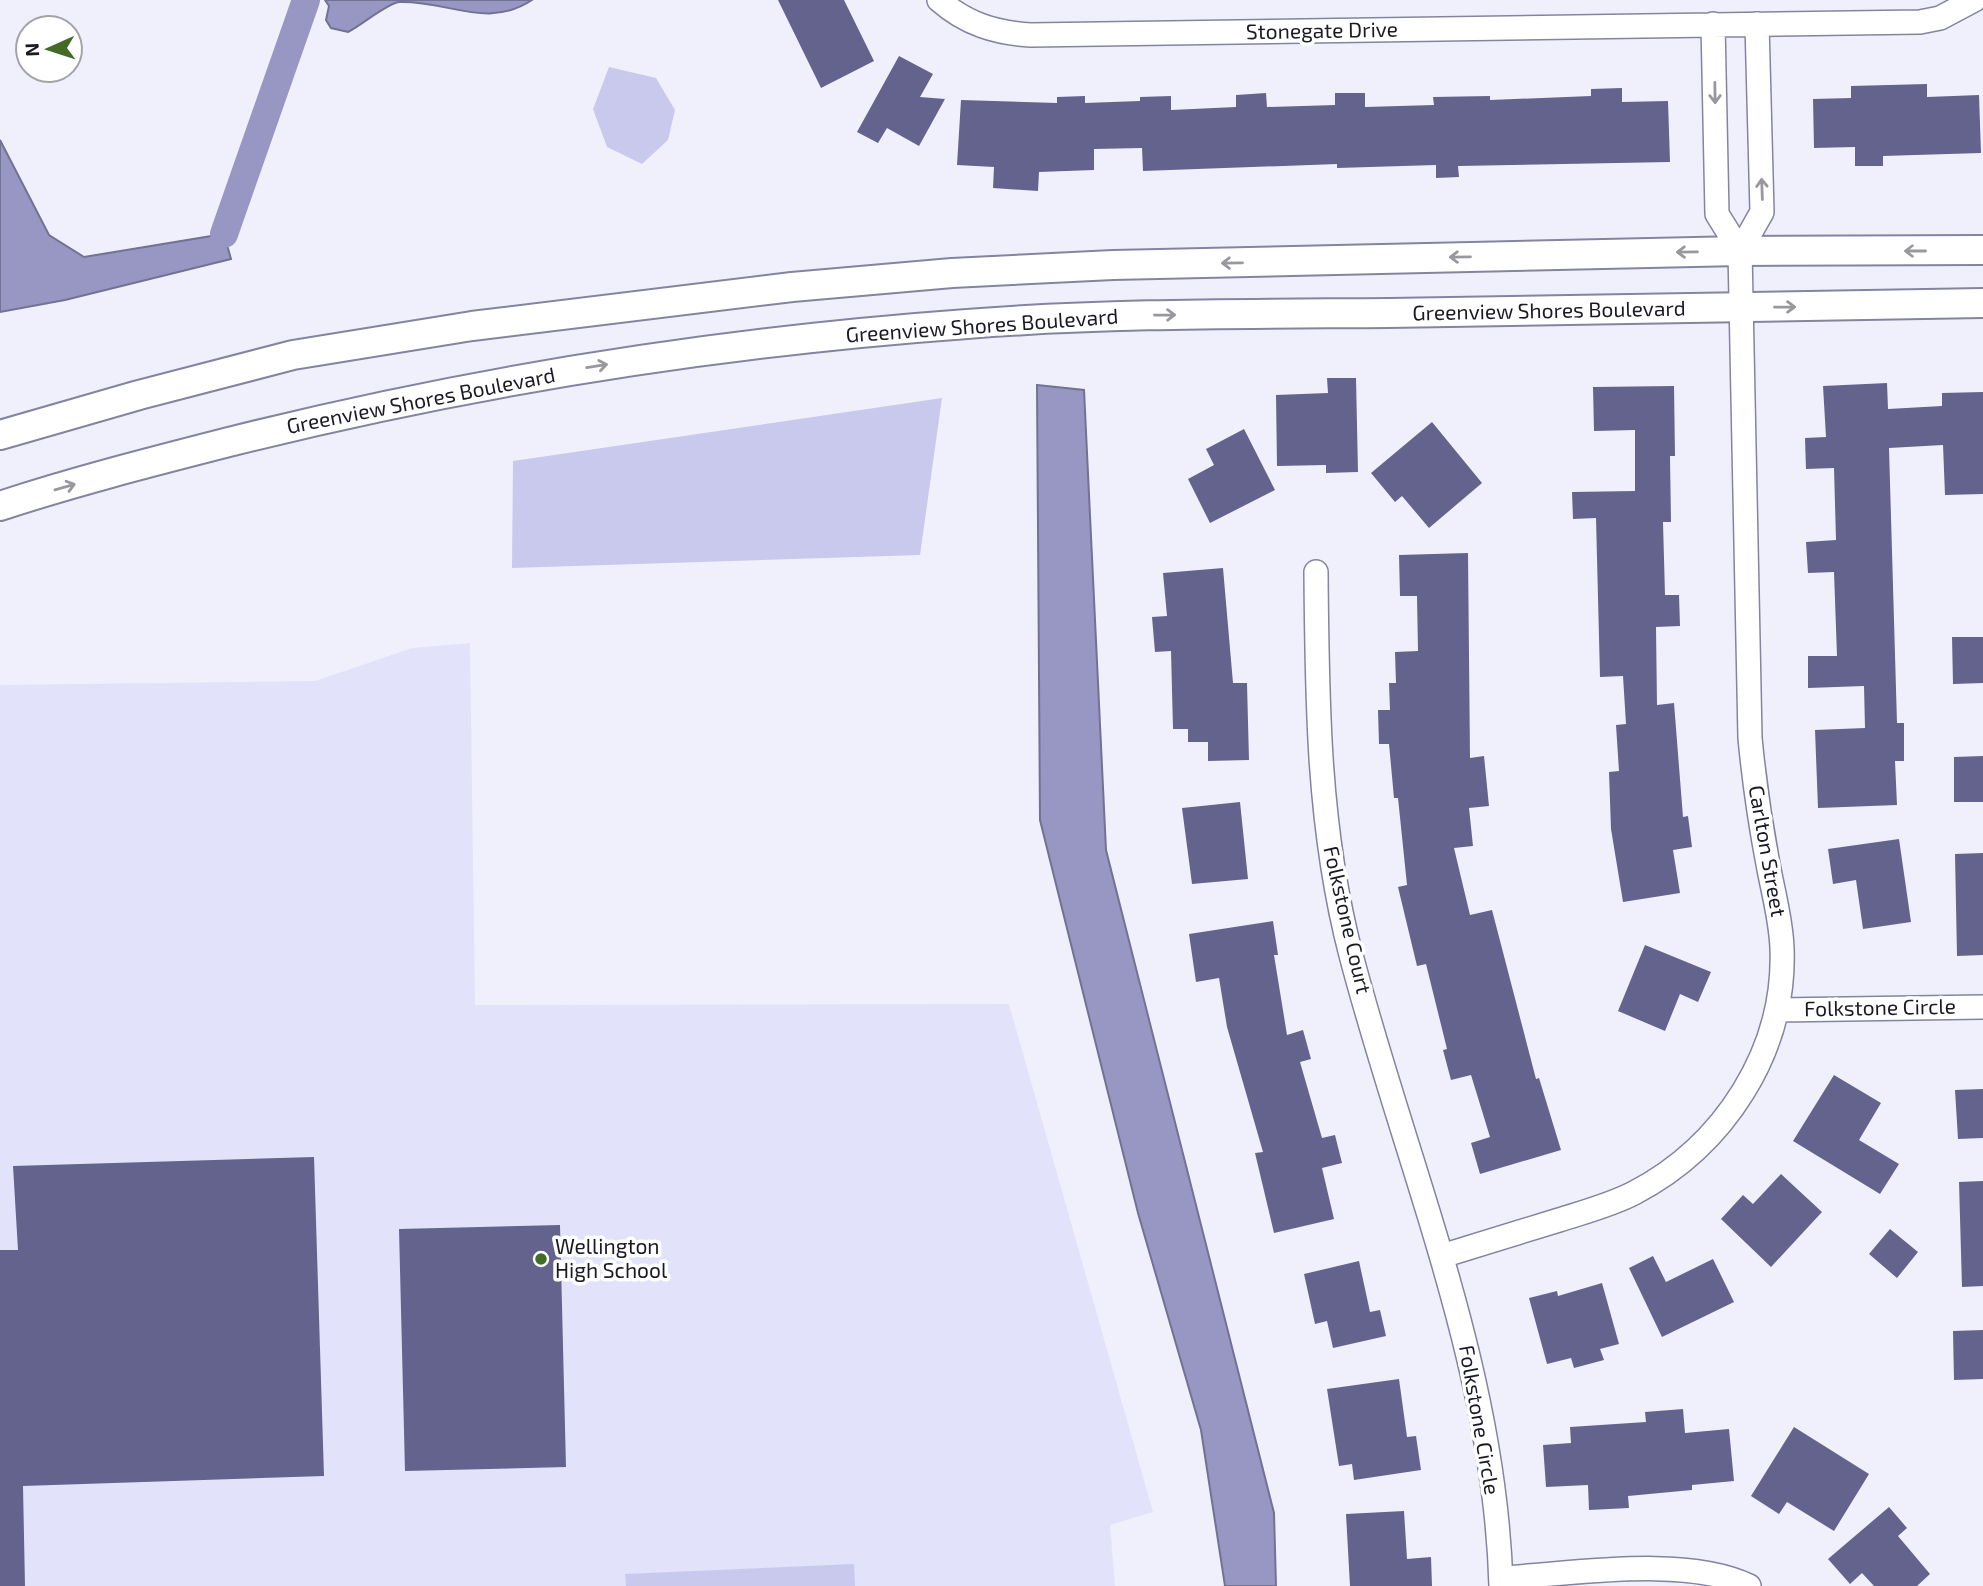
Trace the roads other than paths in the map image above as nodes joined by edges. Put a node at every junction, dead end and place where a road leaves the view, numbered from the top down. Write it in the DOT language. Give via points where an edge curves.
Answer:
graph roads {
  1 [pos="939,0"];
  2 [pos="1974,0"];
  3 [pos="1713,24"];
  4 [pos="1757,24"];
  5 [pos="1983,250"];
  6 [pos="1740,251"];
  7 [pos="1983,303"];
  8 [pos="1741,308"];
  9 [pos="0,435"];
  10 [pos="0,506"];
  11 [pos="1315,572"];
  12 [pos="1983,1007"];
  13 [pos="1777,1010"];
  14 [pos="1443,1256"];
  15 [pos="1501,1582"];
  16 [pos="1749,1586"];
  1 -- 3 [label="street, Stonegate Drive" via="988,29 1031,36"];
  2 -- 4 [label="street, Stonegate Drive" via="1940,18 1920,22"];
  3 -- 4 [label="street, Stonegate Drive"];
  3 -- 6 [label="street, one-way" via="1717,214"];
  6 -- 4 [label="street, one-way" via="1762,212"];
  5 -- 6 [label="street, one-way"];
  6 -- 8 [label="street, Carlton Street"];
  6 -- 9 [label="street, one-way" via="1113,265 792,287 472,326 292,355"];
  8 -- 7 [label="street, Greenview Shores Boulevard, one-way"];
  10 -- 8 [label="street, Greenview Shores Boulevard, one-way" via="318,420 495,383 811,337 1131,316"];
  8 -- 13 [label="street, Carlton Street" via="1750,738 1781,935"];
  11 -- 14 [label="street, Folkstone Court" via="1317,719 1322,799 1334,878 1351,956"];
  12 -- 13 [label="street, Folkstone Circle"];
  13 -- 14 [label="street, Carlton Street" via="1749,1084 1699,1148 1667,1174 1595,1209"];
  14 -- 15 [label="street, Folkstone Circle" via="1478,1395"];
  15 -- 16 [label="street" via="1679,1568 1721,1575"];
}
